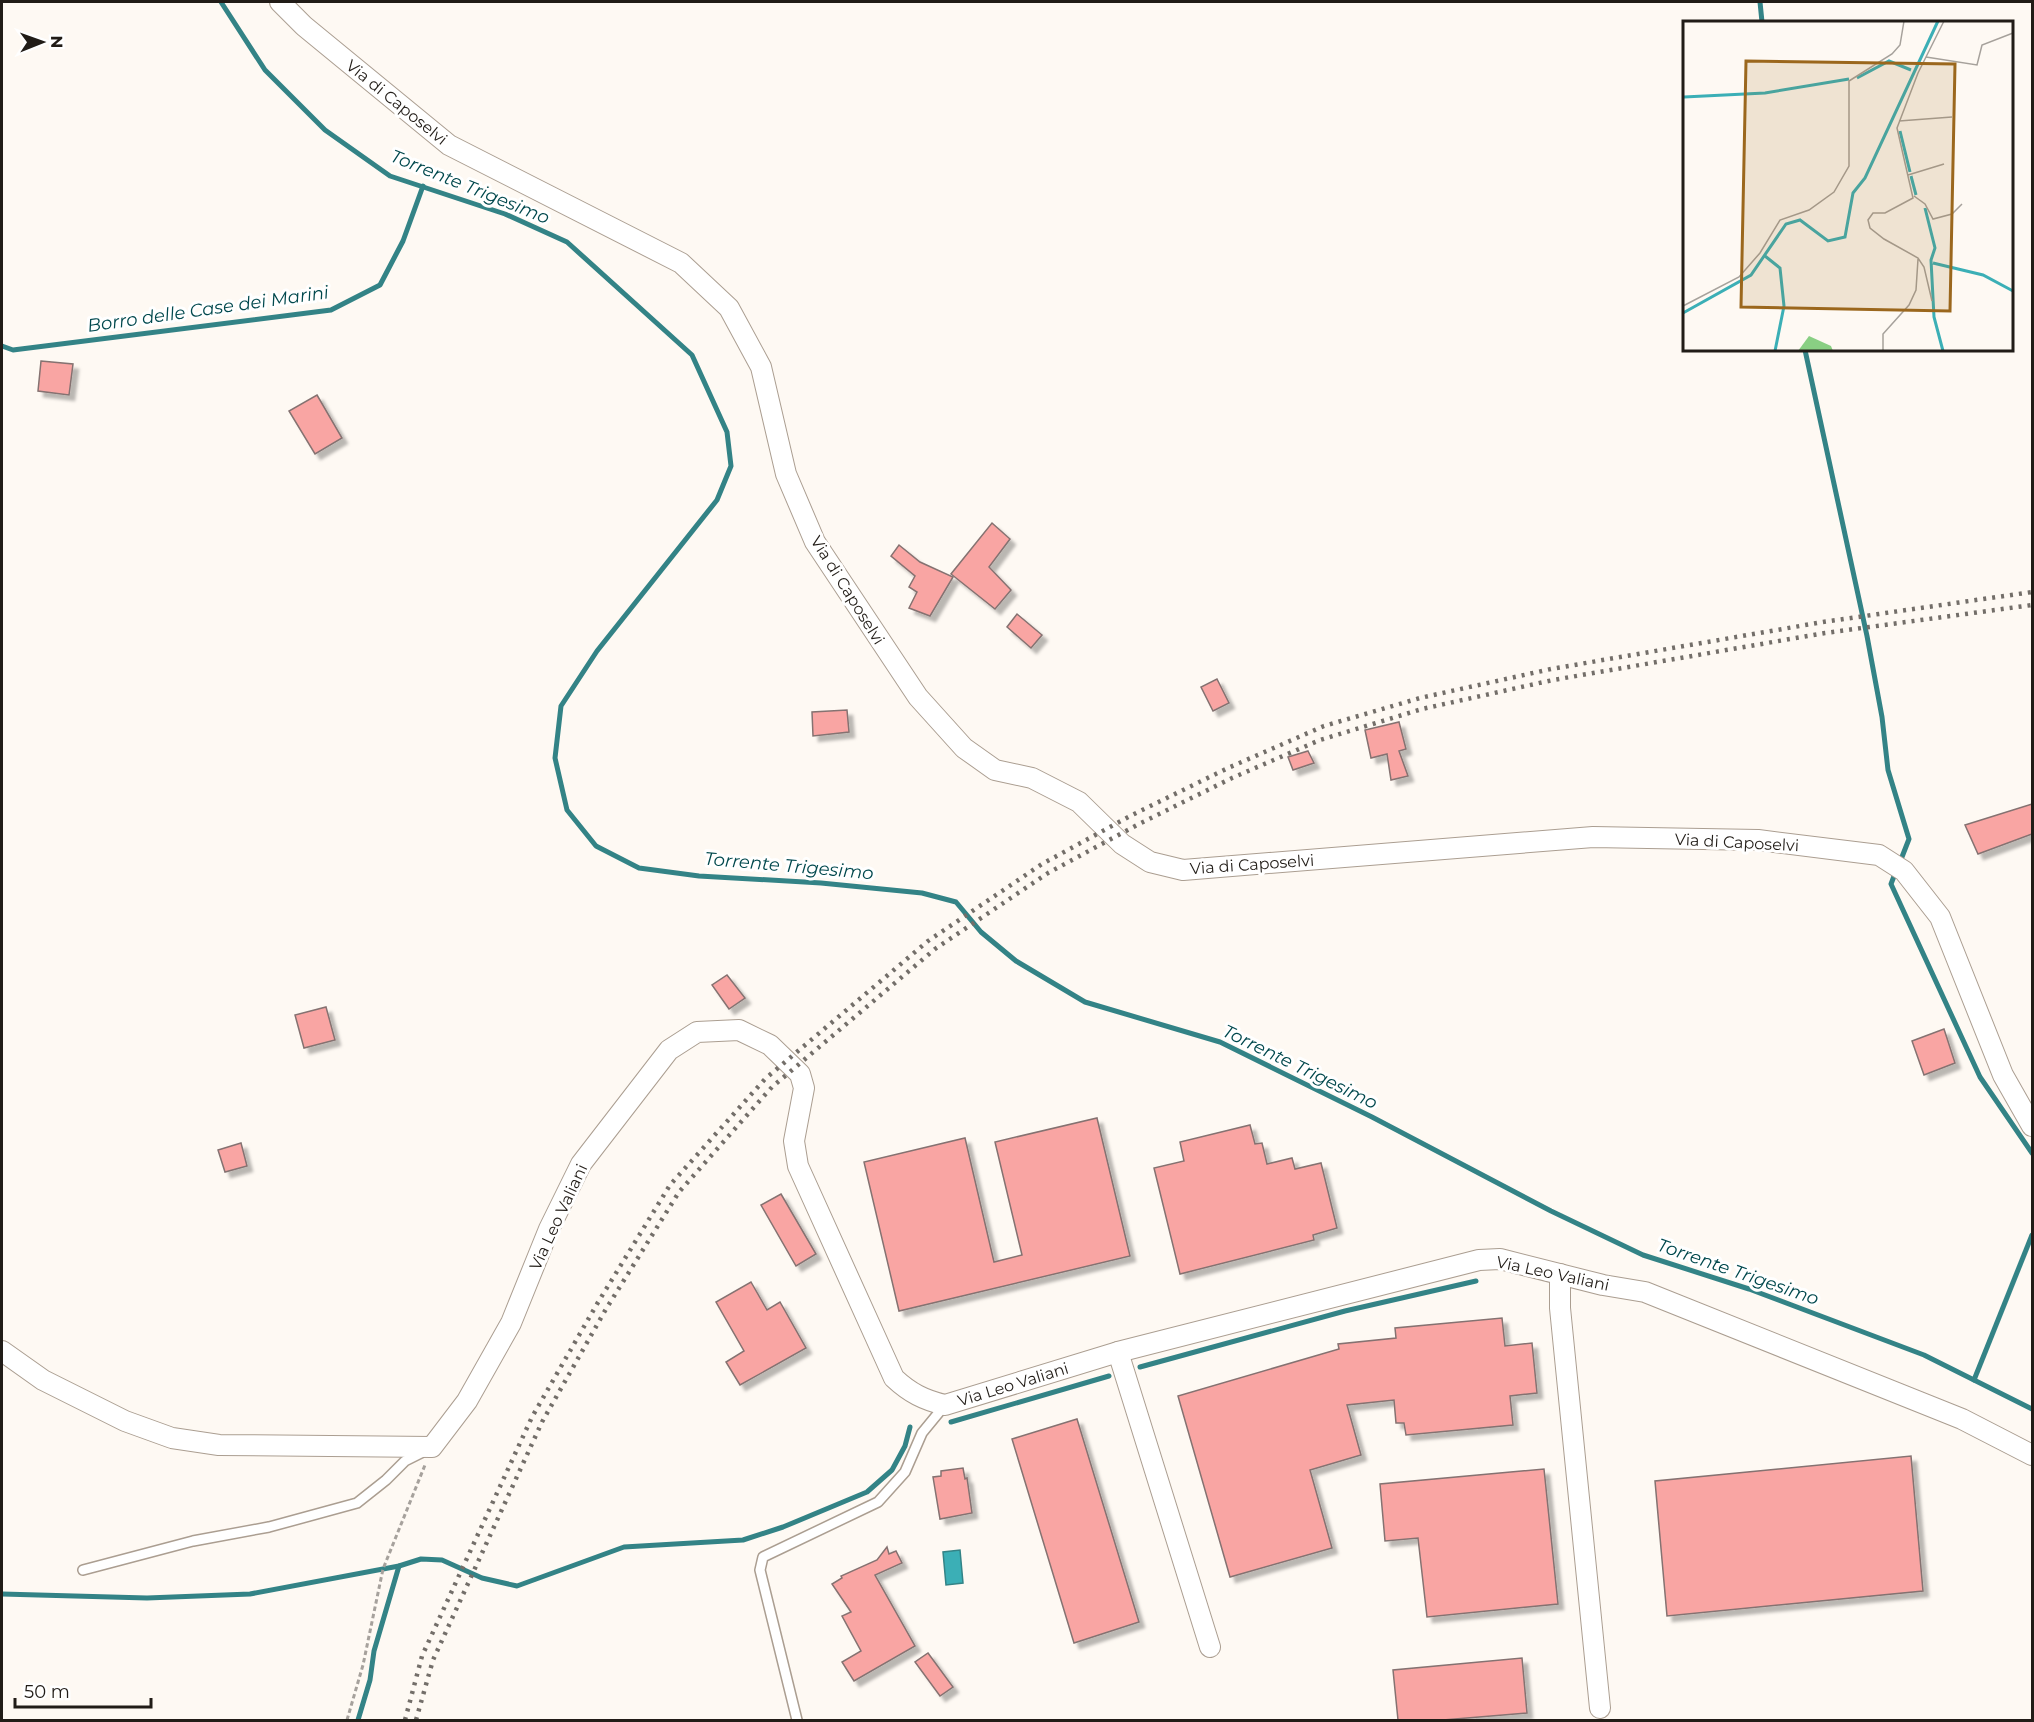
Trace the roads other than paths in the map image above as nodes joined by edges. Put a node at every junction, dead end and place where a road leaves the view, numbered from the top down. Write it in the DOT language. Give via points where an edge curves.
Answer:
graph roads {
  1 [pos="280,2"];
  2 [pos="2032,1126"];
  3 [pos="1560,1274"];
  4 [pos="2,1351"];
  5 [pos="1119,1352"];
  6 [pos="945,1405"];
  7 [pos="432,1447"];
  8 [pos="2032,1455"];
  9 [pos="83,1570"];
  10 [pos="1210,1647"];
  11 [pos="1600,1708"];
  12 [pos="797,1720"];
  1 -- 2 [label="street, Via di Caposelvi" via="449,145 681,263 729,308 761,367 786,474 816,542 918,697 964,748 995,770 1032,778 1079,802 1122,844 1150,862 1183,870 1593,837 1758,840 1879,855 1904,871 1940,917 2003,1075"];
  3 -- 5 [label="street, Via Leo Valiani" via="1500,1259 1479,1260"];
  3 -- 8 [label="street, Via Leo Valiani" via="1645,1292 1962,1419"];
  3 -- 11 [label="street" via="1560,1308"];
  4 -- 7 [label="street" via="43,1380 125,1421 172,1438 219,1445"];
  5 -- 6 [label="street, Via Leo Valiani"];
  5 -- 10 [label="street"];
  6 -- 7 [label="street, Via Leo Valiani" via="925,1401 894,1378 798,1166 795,1141 804,1088 800,1074 770,1045 739,1030 697,1032 669,1050 581,1164 549,1229 511,1323 467,1401"];
  6 -- 12 [label="lane" via="922,1432 905,1472 878,1502 763,1557 760,1570"];
  7 -- 9 [label="lane" via="405,1461 357,1503"];
}
